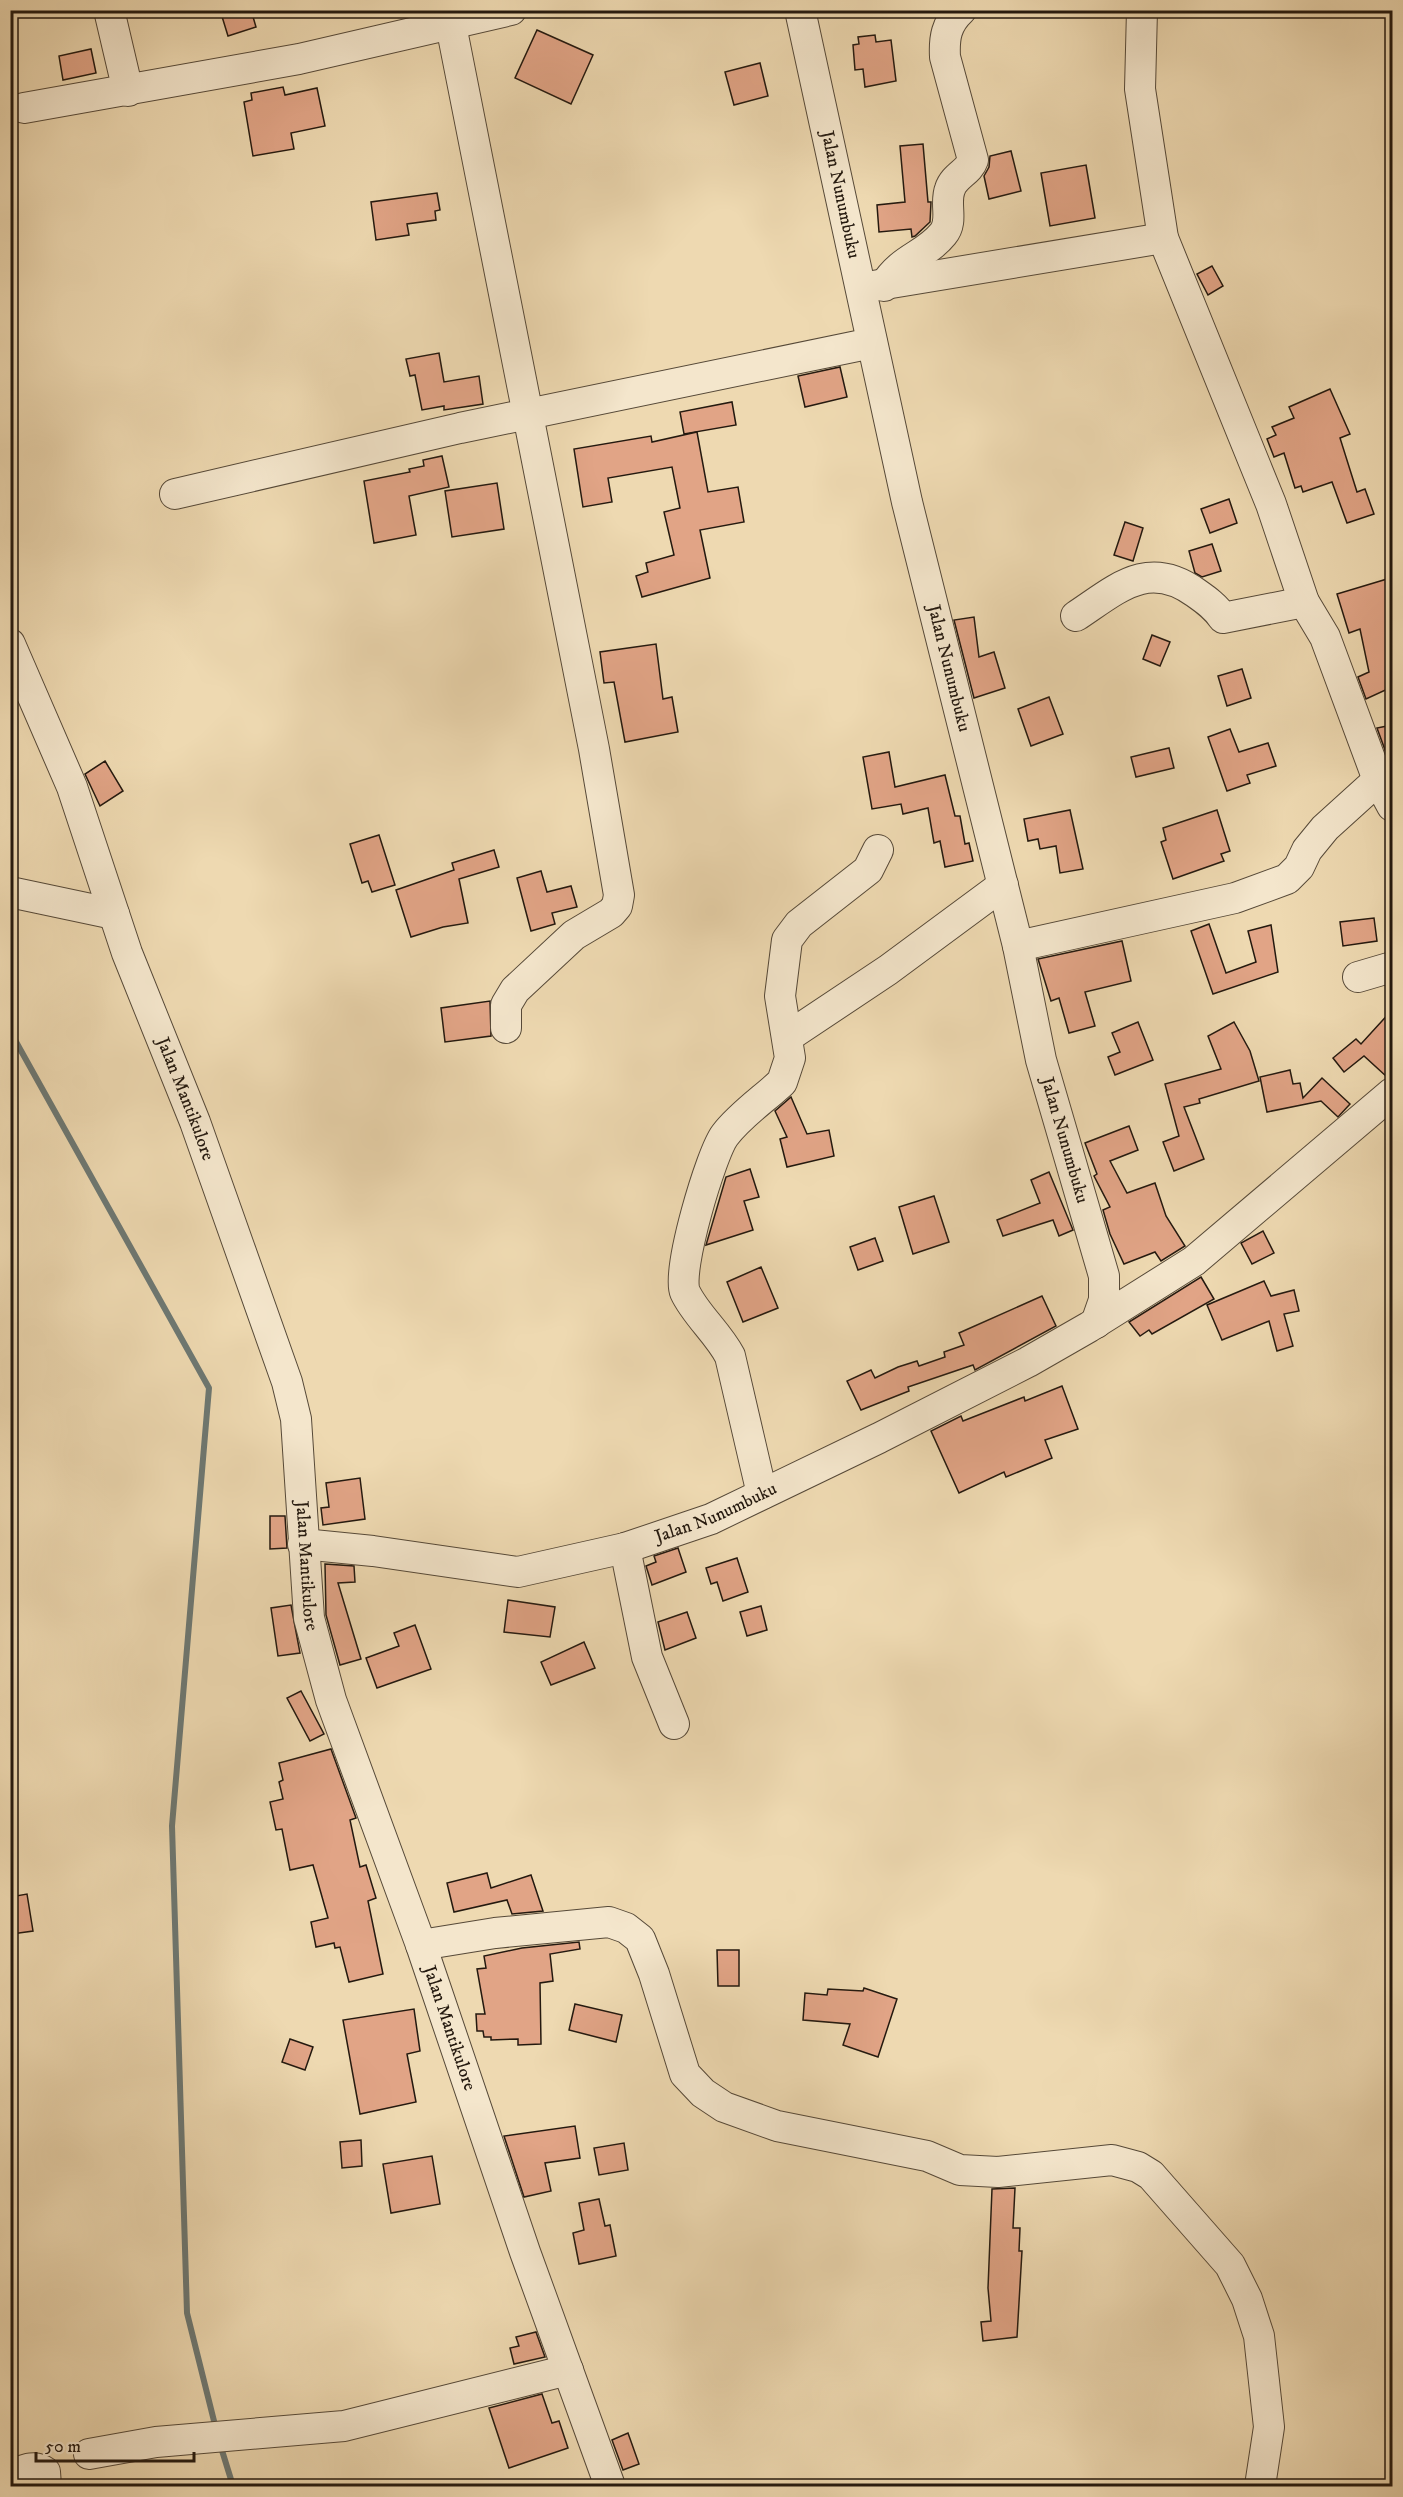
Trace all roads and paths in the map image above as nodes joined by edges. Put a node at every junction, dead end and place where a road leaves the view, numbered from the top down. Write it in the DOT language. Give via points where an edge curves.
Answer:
graph roads {
  1 [pos="109,10"];
  2 [pos="511,10"];
  3 [pos="800,10"];
  4 [pos="961,10"];
  5 [pos="1142,10"];
  6 [pos="449,18"];
  7 [pos="128,91"];
  8 [pos="24,108"];
  9 [pos="1163,238"];
  10 [pos="871,287"];
  11 [pos="872,343"];
  12 [pos="528,414"];
  13 [pos="175,494"];
  14 [pos="1304,602"];
  15 [pos="1076,615"];
  16 [pos="10,644"];
  17 [pos="1378,780"];
  18 [pos="1392,806"];
  19 [pos="878,850"];
  20 [pos="1003,885"];
  21 [pos="10,892"];
  22 [pos="100,912"];
  23 [pos="1018,946"];
  24 [pos="1392,967"];
  25 [pos="1358,977"];
  26 [pos="506,1028"];
  27 [pos="789,1036"];
  28 [pos="1386,1103"];
  29 [pos="1096,1323"];
  30 [pos="762,1494"];
  31 [pos="303,1544"];
  32 [pos="625,1548"];
  33 [pos="674,1724"];
  34 [pos="421,1945"];
  35 [pos="568,2370"];
  36 [pos="89,2454"];
  37 [pos="10,2475"];
  38 [pos="46,2487"];
  39 [pos="610,2487"];
  40 [pos="1260,2487"];
  1 -- 7 [label="street"];
  2 -- 6 [label="street"];
  3 -- 10 [label="street, Jalan Nunumbuku"];
  4 -- 10 [label="street" via="946,31 945,57 973,160 950,189 945,232 934,244"];
  5 -- 9 [label="street" via="1140,89"];
  6 -- 7 [label="street" via="299,59"];
  6 -- 12 [label="street"];
  7 -- 8 [label="street"];
  9 -- 10 [label="street"];
  9 -- 14 [label="street" via="1271,504"];
  10 -- 11 [label="street, Jalan Nunumbuku"];
  11 -- 12 [label="street"];
  11 -- 20 [label="street, Jalan Nunumbuku"];
  12 -- 13 [label="street"];
  12 -- 26 [label="street" via="619,900 611,913 574,935 515,990 507,1005"];
  14 -- 15 [label="street" via="1223,618 1180,583 1158,576 1142,577"];
  14 -- 17 [label="street" via="1325,637"];
  16 -- 22 [label="street, Jalan Mantikulore" via="72,787"];
  17 -- 18 [label="street"];
  17 -- 23 [label="street" via="1325,828 1287,879 1224,901"];
  19 -- 27 [label="street" via="868,870 824,902 787,940 780,996"];
  20 -- 23 [label="street, Jalan Nunumbuku"];
  20 -- 27 [label="street" via="888,970"];
  21 -- 22 [label="street"];
  22 -- 31 [label="street, Jalan Mantikulore" via="195,1122 287,1382 296,1419"];
  23 -- 29 [label="street, Jalan Nunumbuku" via="1041,1060 1104,1276 1104,1300"];
  24 -- 25 [label="street"];
  27 -- 30 [label="street" via="790,1065 782,1082 723,1137 685,1254 683,1275 684,1291 730,1356"];
  28 -- 29 [label="street, Jalan Nunumbuku" via="1343,1133 1326,1152 1194,1261"];
  29 -- 30 [label="street, Jalan Nunumbuku" via="1028,1362"];
  30 -- 32 [label="street, Jalan Nunumbuku" via="711,1519"];
  31 -- 32 [label="street, Jalan Nunumbuku" via="518,1572"];
  31 -- 34 [label="street, Jalan Mantikulore" via="309,1618 331,1700"];
  32 -- 33 [label="street" via="647,1657"];
  34 -- 35 [label="street, Jalan Mantikulore"];
  34 -- 40 [label="street" via="495,1932 609,1922 626,1928 640,1940 685,2074 724,2108 777,2127 927,2156 960,2170 998,2172 1112,2160 1144,2170 1230,2265 1247,2299 1259,2336 1269,2427"];
  35 -- 36 [label="street" via="344,2426 156,2442"];
  35 -- 39 [label="street, Jalan Mantikulore"];
  37 -- 38 [label="street" via="42,2469"];
}
